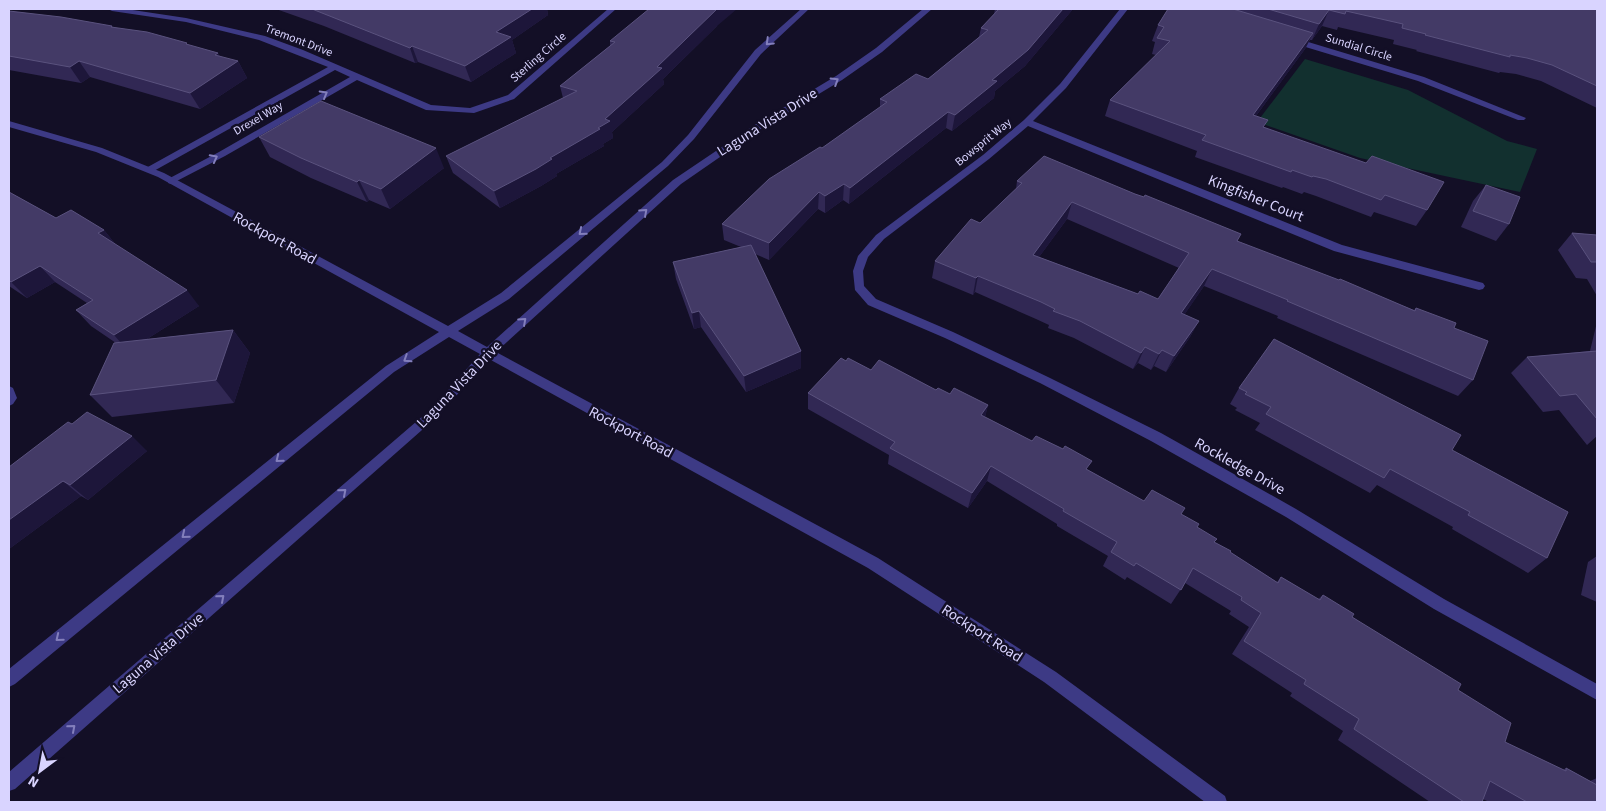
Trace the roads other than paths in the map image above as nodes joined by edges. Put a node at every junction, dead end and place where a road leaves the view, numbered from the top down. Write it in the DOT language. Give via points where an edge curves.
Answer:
graph roads {
  1 [pos="112,9"];
  2 [pos="163,9"];
  3 [pos="612,9"];
  4 [pos="805,9"];
  5 [pos="928,9"];
  6 [pos="1124,9"];
  7 [pos="153,15"];
  8 [pos="1285,38"];
  9 [pos="334,67"];
  10 [pos="356,76"];
  11 [pos="471,111"];
  12 [pos="252,112"];
  13 [pos="1521,118"];
  14 [pos="276,122"];
  15 [pos="1027,122"];
  16 [pos="9,124"];
  17 [pos="148,170"];
  18 [pos="171,181"];
  19 [pos="1479,286"];
  20 [pos="859,287"];
  21 [pos="448,332"];
  22 [pos="487,354"];
  23 [pos="9,679"];
  24 [pos="1597,692"];
  25 [pos="9,783"];
  26 [pos="1219,802"];
  1 -- 7 [label="street, Tremont Drive"];
  2 -- 7 [label="street"];
  3 -- 11 [label="street, Sterling Circle" via="511,98"];
  4 -- 21 [label="street, one-way" via="758,52 691,137 665,164 505,296"];
  22 -- 5 [label="street, Laguna Vista Drive, one-way" via="677,182 734,142 839,78 886,45"];
  6 -- 15 [label="street, Bowsprit Way" via="1064,86"];
  7 -- 9 [label="street, Tremont Drive" via="262,38"];
  8 -- 13 [label="street, Sundial Circle" via="1421,79"];
  9 -- 10 [label="street, Tremont Drive"];
  9 -- 12 [label="street, Drexel Way"];
  10 -- 11 [label="street, Tremont Drive" via="429,108"];
  14 -- 10 [label="street, Drexel Way, one-way"];
  12 -- 14 [label="street"];
  12 -- 17 [label="street, Drexel Way"];
  18 -- 14 [label="street, Drexel Way, one-way"];
  15 -- 19 [label="street, Kingfisher Court" via="1338,248"];
  15 -- 20 [label="street, Bowsprit Way" via="880,238 863,256 858,271"];
  16 -- 17 [label="street, Rockport Road" via="99,150"];
  17 -- 18 [label="street, Rockport Road"];
  18 -- 21 [label="street, Rockport Road"];
  20 -- 24 [label="street, Rockledge Drive" via="872,302 1044,380 1156,437 1291,513 1456,614"];
  21 -- 22 [label="street, Rockport Road"];
  21 -- 23 [label="street, one-way" via="390,370"];
  25 -- 22 [label="street, Laguna Vista Drive, one-way" via="434,412"];
  22 -- 26 [label="street, Rockport Road" via="873,563 1050,676"];
}
